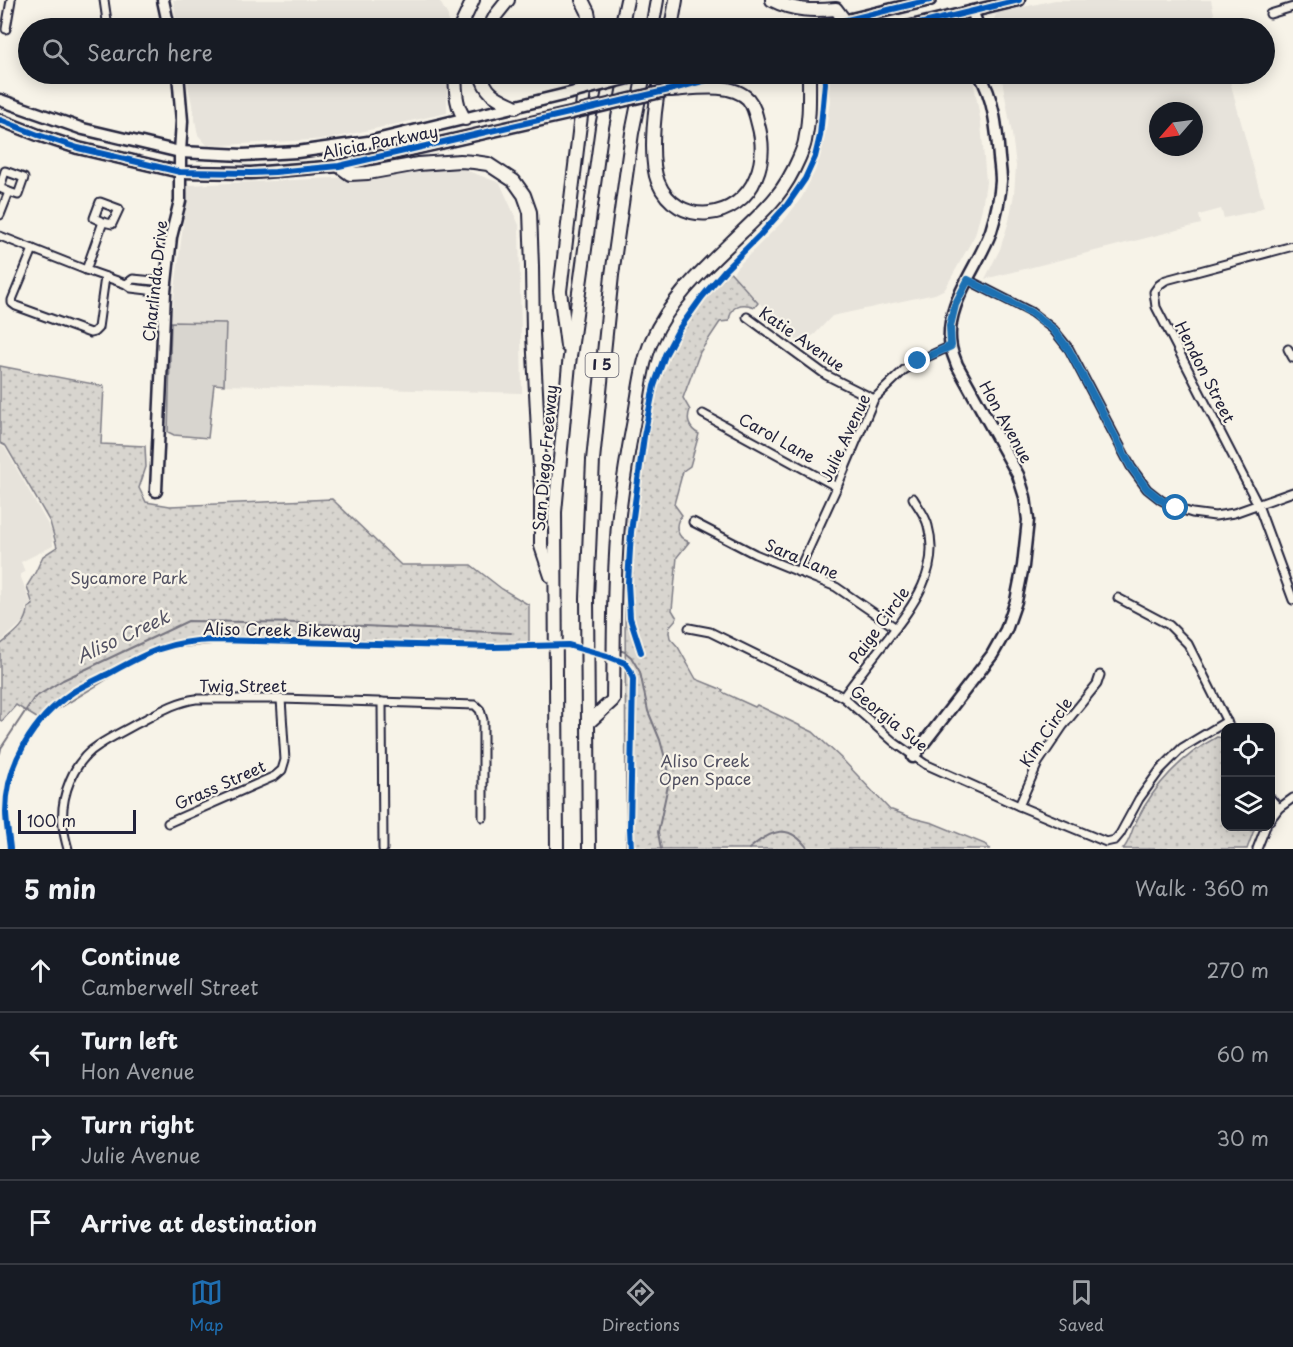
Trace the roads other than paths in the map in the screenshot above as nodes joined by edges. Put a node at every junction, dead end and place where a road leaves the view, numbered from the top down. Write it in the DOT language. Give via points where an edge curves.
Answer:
graph roads {
  1 [pos="11,0"];
  2 [pos="104,0"];
  3 [pos="163,0"];
  4 [pos="473,0"];
  5 [pos="508,0"];
  6 [pos="582,0"];
  7 [pos="627,0"];
  8 [pos="657,0"];
  9 [pos="676,0"];
  10 [pos="772,0"];
  11 [pos="930,0"];
  12 [pos="969,0"];
  13 [pos="1019,0"];
  14 [pos="1293,7"];
  15 [pos="972,11"];
  16 [pos="1270,14"];
  17 [pos="107,18"];
  18 [pos="167,18"];
  19 [pos="464,18"];
  20 [pos="494,18"];
  21 [pos="589,18"];
  22 [pos="623,18"];
  23 [pos="654,18"];
  24 [pos="673,18"];
  25 [pos="843,18"];
  26 [pos="857,18"];
  27 [pos="944,18"];
  28 [pos="971,18"];
  29 [pos="975,18"];
  30 [pos="6,29"];
  31 [pos="179,84"];
  32 [pos="456,84"];
  33 [pos="484,84"];
  34 [pos="585,84"];
  35 [pos="606,84"];
  36 [pos="610,84"];
  37 [pos="642,84"];
  38 [pos="660,84"];
  39 [pos="692,84"];
  40 [pos="809,84"];
  41 [pos="987,84"];
  42 [pos="669,90"];
  43 [pos="0,100"];
  44 [pos="516,106"];
  45 [pos="462,116"];
  46 [pos="0,120"];
  47 [pos="472,137"];
  48 [pos="330,149"];
  49 [pos="180,152"];
  50 [pos="335,167"];
  51 [pos="180,171"];
  52 [pos="9,192"];
  53 [pos="0,215"];
  54 [pos="102,222"];
  55 [pos="0,236"];
  56 [pos="1293,246"];
  57 [pos="33,249"];
  58 [pos="86,270"];
  59 [pos="105,277"];
  60 [pos="167,277"];
  61 [pos="968,280"];
  62 [pos="126,284"];
  63 [pos="165,292"];
  64 [pos="747,317"];
  65 [pos="951,346"];
  66 [pos="1288,349"];
  67 [pos="1293,358"];
  68 [pos="569,364"];
  69 [pos="874,399"];
  70 [pos="703,414"];
  71 [pos="837,487"];
  72 [pos="156,491"];
  73 [pos="1293,492"];
  74 [pos="913,498"];
  75 [pos="1258,505"];
  76 [pos="693,522"];
  77 [pos="798,572"];
  78 [pos="555,587"];
  79 [pos="1118,598"];
  80 [pos="1293,600"];
  81 [pos="689,628"];
  82 [pos="896,628"];
  83 [pos="1100,675"];
  84 [pos="843,697"];
  85 [pos="281,699"];
  86 [pos="382,702"];
  87 [pos="588,723"];
  88 [pos="1228,723"];
  89 [pos="1221,728"];
  90 [pos="913,757"];
  91 [pos="1293,798"];
  92 [pos="1275,804"];
  93 [pos="1019,806"];
  94 [pos="1279,808"];
  95 [pos="1275,813"];
  96 [pos="483,816"];
  97 [pos="168,823"];
  98 [pos="1264,831"];
  99 [pos="68,849"];
  100 [pos="383,849"];
  101 [pos="557,849"];
  102 [pos="589,849"];
  103 [pos="1257,849"];
  1 -- 30 [label="street"];
  2 -- 17 [label="street"];
  3 -- 18 [label="main road"];
  4 -- 19 [label="highway"];
  5 -- 20 [label="highway"];
  6 -- 21 [label="highway"];
  7 -- 22 [label="highway"];
  8 -- 23 [label="highway"];
  9 -- 24 [label="highway"];
  10 -- 25 [label="highway" via="803,10 836,9"];
  11 -- 26 [label="main road"];
  12 -- 15 [label="main road"];
  13 -- 15 [label="main road"];
  14 -- 16 [label="street"];
  15 -- 27 [label="main road"];
  15 -- 28 [label="main road"];
  15 -- 29 [label="main road"];
  31 -- 49 [label="main road, Charlinda Drive"];
  32 -- 45 [label="highway"];
  33 -- 44 [label="highway" via="495,96"];
  34 -- 68 [label="highway" via="560,291"];
  35 -- 44 [label="main road, Alicia Parkway, bridge"];
  36 -- 68 [label="highway, San Diego Freeway / I 5"];
  37 -- 87 [label="highway, I 5" via="614,263 593,460 587,608"];
  38 -- 42 [label="highway" via="653,139 654,168 664,194 681,209 693,213 704,214 734,205 756,179 762,157 762,139 753,106 747,98 729,89"];
  39 -- 42 [label="main road, Alicia Parkway"];
  40 -- 87 [label="highway" via="810,112 805,143 792,175 771,204 675,302 652,341 644,364 619,515 614,700"];
  41 -- 61 [label="main road, Hon Avenue" via="997,129 1001,179 991,231"];
  42 -- 47 [label="main road, Alicia Parkway, bridge"];
  43 -- 49 [label="main road, Alicia Parkway" via="83,129"];
  44 -- 45 [label="main road, Alicia Parkway"];
  45 -- 47 [label="main road"];
  45 -- 48 [label="main road, Alicia Parkway"];
  46 -- 51 [label="main road, Alicia Parkway" via="78,148"];
  47 -- 50 [label="main road, Alicia Parkway"];
  48 -- 49 [label="main road, Alicia Parkway" via="243,155"];
  48 -- 50 [label="main road"];
  49 -- 51 [label="main road, Charlinda Drive"];
  50 -- 51 [label="main road, Alicia Parkway" via="251,173"];
  50 -- 78 [label="highway" via="350,174 459,161 488,164 514,180 524,195 530,212 541,546"];
  51 -- 60 [label="main road, Charlinda Drive" via="180,201"];
  52 -- 53 [label="street"];
  54 -- 58 [label="street"];
  55 -- 57 [label="street"];
  56 -- 75 [label="street, Hendon Street" via="1166,280 1154,292 1156,307"];
  57 -- 58 [label="street"];
  57 -- 59 [label="street" via="12,300 16,306 92,333 98,328"];
  58 -- 59 [label="street"];
  59 -- 62 [label="street"];
  60 -- 62 [label="street" via="154,281 133,279"];
  60 -- 63 [label="main road, Charlinda Drive"];
  61 -- 65 [label="main road, Hon Avenue" via="955,305"];
  61 -- 75 [label="street" via="1030,312 1053,329 1069,350 1131,467 1161,500 1192,513 1215,516"];
  62 -- 63 [label="street"];
  63 -- 72 [label="main road, Charlinda Drive"];
  64 -- 69 [label="street, Katie Avenue" via="825,375"];
  65 -- 69 [label="street, Julie Avenue" via="904,370"];
  65 -- 90 [label="main road, Hon Avenue" via="957,365 1018,475 1028,520 1016,602 1006,630 992,656"];
  66 -- 67 [label="street"];
  68 -- 78 [label="highway, San Diego Freeway / I 5" via="555,512"];
  69 -- 71 [label="street, Julie Avenue"];
  70 -- 71 [label="street, Carol Lane"];
  71 -- 77 [label="street, Julie Avenue"];
  73 -- 75 [label="street"];
  74 -- 82 [label="street, Paige Circle" via="929,526 931,559 923,587"];
  75 -- 80 [label="street, Hendon Street"];
  76 -- 77 [label="street, Sara Lane"];
  77 -- 82 [label="street, Sara Lane" via="836,587"];
  78 -- 101 [label="highway, San Diego Freeway / I 5"];
  79 -- 88 [label="street" via="1169,625 1188,644"];
  81 -- 84 [label="street, Georgia Sue" via="710,632"];
  82 -- 84 [label="street, Paige Circle"];
  83 -- 93 [label="street, Kim Circle" via="1038,764"];
  84 -- 90 [label="street, Georgia Sue"];
  85 -- 86 [label="street, Twig Street"];
  85 -- 97 [label="street, Grass Street" via="285,760 282,770"];
  85 -- 99 [label="street, Twig Street" via="184,700 98,745 80,764 66,792 63,827"];
  86 -- 96 [label="street, Twig Street" via="478,707 483,720"];
  86 -- 100 [label="street"];
  87 -- 102 [label="highway, I 5"];
  89 -- 93 [label="street, Georgia Sue" via="1182,748 1160,770 1115,840 1106,842"];
  90 -- 93 [label="street, Georgia Sue"];
  91 -- 94 [label="street"];
  92 -- 94 [label="street"];
  94 -- 95 [label="street"];
  98 -- 103 [label="street"];
}
